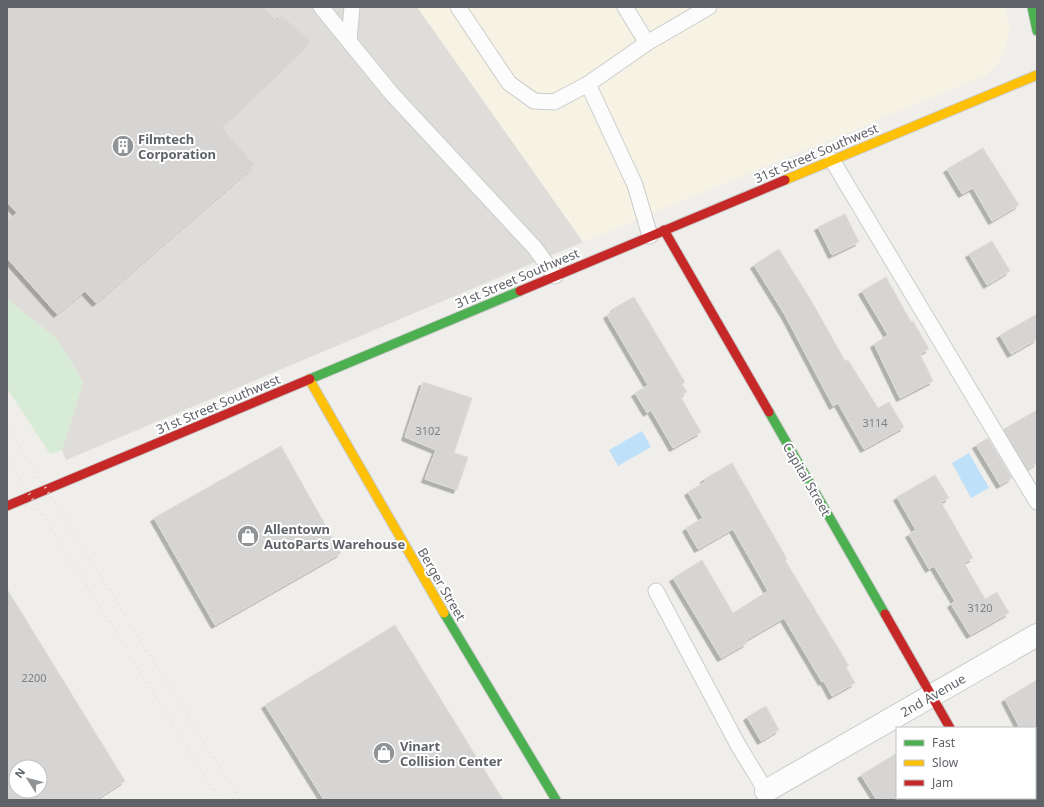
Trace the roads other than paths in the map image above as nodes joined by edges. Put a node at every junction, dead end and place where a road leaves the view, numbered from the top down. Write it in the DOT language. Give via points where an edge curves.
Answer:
graph roads {
  1 [pos="321,7"];
  2 [pos="352,7"];
  3 [pos="458,7"];
  4 [pos="625,7"];
  5 [pos="709,7"];
  6 [pos="1032,7"];
  7 [pos="1037,31"];
  8 [pos="349,40"];
  9 [pos="647,43"];
  10 [pos="1037,75"];
  11 [pos="588,84"];
  12 [pos="832,160"];
  13 [pos="657,233"];
  14 [pos="555,276"];
  15 [pos="309,379"];
  16 [pos="1037,502"];
  17 [pos="7,506"];
  18 [pos="656,591"];
  19 [pos="1037,635"];
  20 [pos="932,696"];
  21 [pos="949,727"];
  22 [pos="766,791"];
  23 [pos="556,800"];
  1 -- 8 [label="lane"];
  2 -- 8 [label="lane"];
  3 -- 11 [label="lane" via="509,83 534,101 554,102"];
  4 -- 9 [label="lane"];
  5 -- 9 [label="lane"];
  6 -- 7 [label="street"];
  8 -- 14 [label="lane" via="392,94 535,248"];
  9 -- 11 [label="lane"];
  10 -- 12 [label="street, 31st Street Southwest"];
  11 -- 13 [label="lane"];
  12 -- 13 [label="street, 31st Street Southwest"];
  12 -- 16 [label="lane"];
  13 -- 14 [label="street, 31st Street Southwest"];
  13 -- 20 [label="street, Capital Street"];
  14 -- 15 [label="street, 31st Street Southwest"];
  15 -- 17 [label="street, 31st Street Southwest"];
  15 -- 23 [label="street, Berger Street"];
  18 -- 22 [label="lane" via="738,745"];
  19 -- 20 [label="street, 2nd Avenue"];
  20 -- 21 [label="street, Capital Street"];
  20 -- 22 [label="street, 2nd Avenue"];
}
